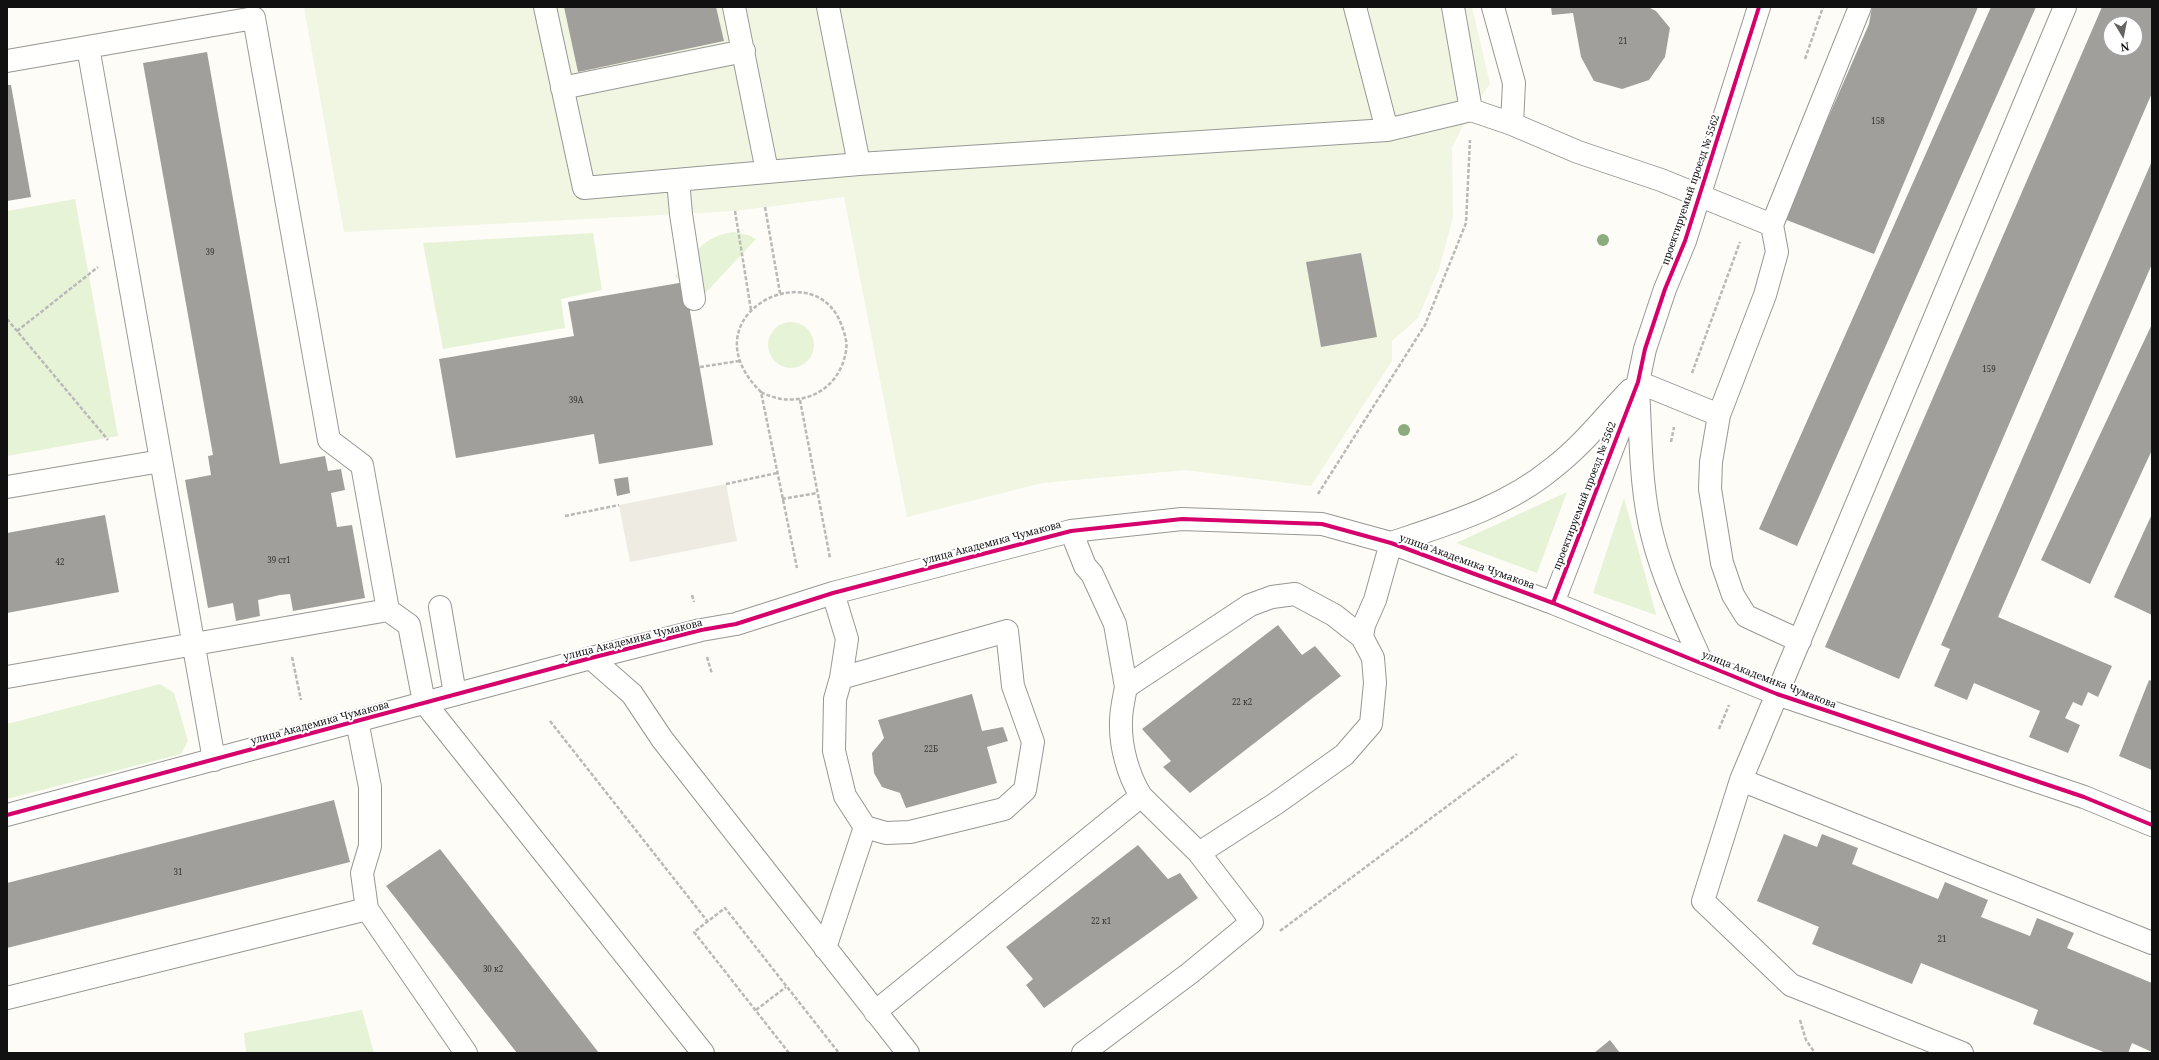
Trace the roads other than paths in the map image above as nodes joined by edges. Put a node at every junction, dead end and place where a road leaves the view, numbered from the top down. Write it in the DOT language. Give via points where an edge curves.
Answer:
graph roads {
  1 [pos="545,7"];
  2 [pos="734,7"];
  3 [pos="828,7"];
  4 [pos="1355,7"];
  5 [pos="1453,7"];
  6 [pos="1493,7"];
  7 [pos="1759,7"];
  8 [pos="1860,7"];
  9 [pos="2065,7"];
  10 [pos="88,47"];
  11 [pos="744,51"];
  12 [pos="7,61"];
  13 [pos="562,88"];
  14 [pos="1472,110"];
  15 [pos="1512,124"];
  16 [pos="1387,130"];
  17 [pos="858,164"];
  18 [pos="767,172"];
  19 [pos="678,180"];
  20 [pos="1699,196"];
  21 [pos="1772,225"];
  22 [pos="694,299"];
  23 [pos="1638,382"];
  24 [pos="1719,415"];
  25 [pos="161,461"];
  26 [pos="7,487"];
  27 [pos="1071,531"];
  28 [pos="1391,543"];
  29 [pos="833,593"];
  30 [pos="1553,603"];
  31 [pos="440,607"];
  32 [pos="388,610"];
  33 [pos="1362,637"];
  34 [pos="1800,641"];
  35 [pos="193,644"];
  36 [pos="591,658"];
  37 [pos="1702,663"];
  38 [pos="7,677"];
  39 [pos="841,678"];
  40 [pos="1126,687"];
  41 [pos="455,694"];
  42 [pos="1777,694"];
  43 [pos="424,702"];
  44 [pos="357,721"];
  45 [pos="214,760"];
  46 [pos="1741,780"];
  47 [pos="1141,796"];
  48 [pos="7,815"];
  49 [pos="2152,825"];
  50 [pos="865,827"];
  51 [pos="1199,853"];
  52 [pos="367,909"];
  53 [pos="2152,943"];
  54 [pos="825,948"];
  55 [pos="7,998"];
  56 [pos="875,1012"];
  57 [pos="466,1053"];
  58 [pos="703,1053"];
  59 [pos="908,1053"];
  60 [pos="1083,1053"];
  61 [pos="1962,1053"];
  1 -- 13 [label="street"];
  2 -- 11 [label="street"];
  3 -- 17 [label="street"];
  4 -- 16 [label="street"];
  5 -- 14 [label="street"];
  6 -- 15 [label="street" via="1514,83"];
  7 -- 20 [label="street, проектируемый проезд № 5562"];
  8 -- 21 [label="street"];
  9 -- 34 [label="street"];
  10 -- 12 [label="street"];
  10 -- 25 [label="street"];
  10 -- 32 [label="street" via="254,18 329,440 362,465"];
  11 -- 13 [label="street"];
  11 -- 18 [label="street"];
  13 -- 19 [label="street" via="584,188"];
  14 -- 15 [label="street"];
  14 -- 16 [label="street"];
  15 -- 20 [label="street" via="1578,152"];
  16 -- 17 [label="street"];
  17 -- 18 [label="street"];
  18 -- 19 [label="street"];
  19 -- 22 [label="street"];
  20 -- 21 [label="street"];
  20 -- 23 [label="street, проектируемый проезд № 5562" via="1645,349"];
  21 -- 24 [label="street" via="1777,252 1767,288"];
  23 -- 24 [label="street"];
  23 -- 28 [label="street" via="1585,438 1547,472 1498,504 1454,523"];
  23 -- 30 [label="street, проектируемый проезд № 5562"];
  23 -- 37 [label="street" via="1644,491 1652,536 1661,567"];
  24 -- 34 [label="street" via="1711,462 1710,490 1722,563 1731,589 1746,616"];
  25 -- 26 [label="street"];
  25 -- 35 [label="street"];
  27 -- 28 [label="street, улица Академика Чумакова" via="1182,519 1322,524"];
  27 -- 29 [label="street, улица Академика Чумакова"];
  27 -- 40 [label="street" via="1085,566 1092,574 1115,624"];
  28 -- 30 [label="street, улица Академика Чумакова"];
  28 -- 33 [label="street"];
  29 -- 36 [label="street, улица Академика Чумакова" via="736,624 701,630"];
  29 -- 39 [label="street" via="847,639"];
  30 -- 37 [label="street, улица Академика Чумакова"];
  31 -- 41 [label="street"];
  32 -- 35 [label="street"];
  32 -- 43 [label="street" via="409,625"];
  33 -- 40 [label="street" via="1334,615 1294,594 1272,597 1250,606"];
  33 -- 51 [label="street" via="1373,658 1375,683 1371,724 1344,755"];
  34 -- 42 [label="street"];
  35 -- 38 [label="street"];
  35 -- 45 [label="street"];
  36 -- 41 [label="street, улица Академика Чумакова"];
  36 -- 54 [label="street" via="632,694 662,739"];
  37 -- 42 [label="street, улица Академика Чумакова"];
  39 -- 50 [label="street" via="835,699 834,752 845,796"];
  39 -- 50 [label="street" via="1007,631 1013,686 1033,742 1025,790 1004,809 910,832 886,833"];
  40 -- 47 [label="street" via="1121,721 1124,749 1132,781"];
  41 -- 43 [label="street, улица Академика Чумакова"];
  42 -- 46 [label="street"];
  42 -- 49 [label="street, улица Академика Чумакова" via="2084,797"];
  43 -- 44 [label="street, улица Академика Чумакова"];
  43 -- 58 [label="street"];
  44 -- 45 [label="street, улица Академика Чумакова"];
  44 -- 52 [label="street" via="370,787 370,846 362,874"];
  45 -- 48 [label="street, улица Академика Чумакова"];
  46 -- 53 [label="street"];
  46 -- 61 [label="street" via="1703,901 1791,985"];
  47 -- 51 [label="street"];
  47 -- 56 [label="street"];
  50 -- 54 [label="street"];
  51 -- 60 [label="street" via="1252,922 1190,973"];
  52 -- 55 [label="street"];
  52 -- 57 [label="street"];
  54 -- 56 [label="street"];
  56 -- 59 [label="street"];
}
